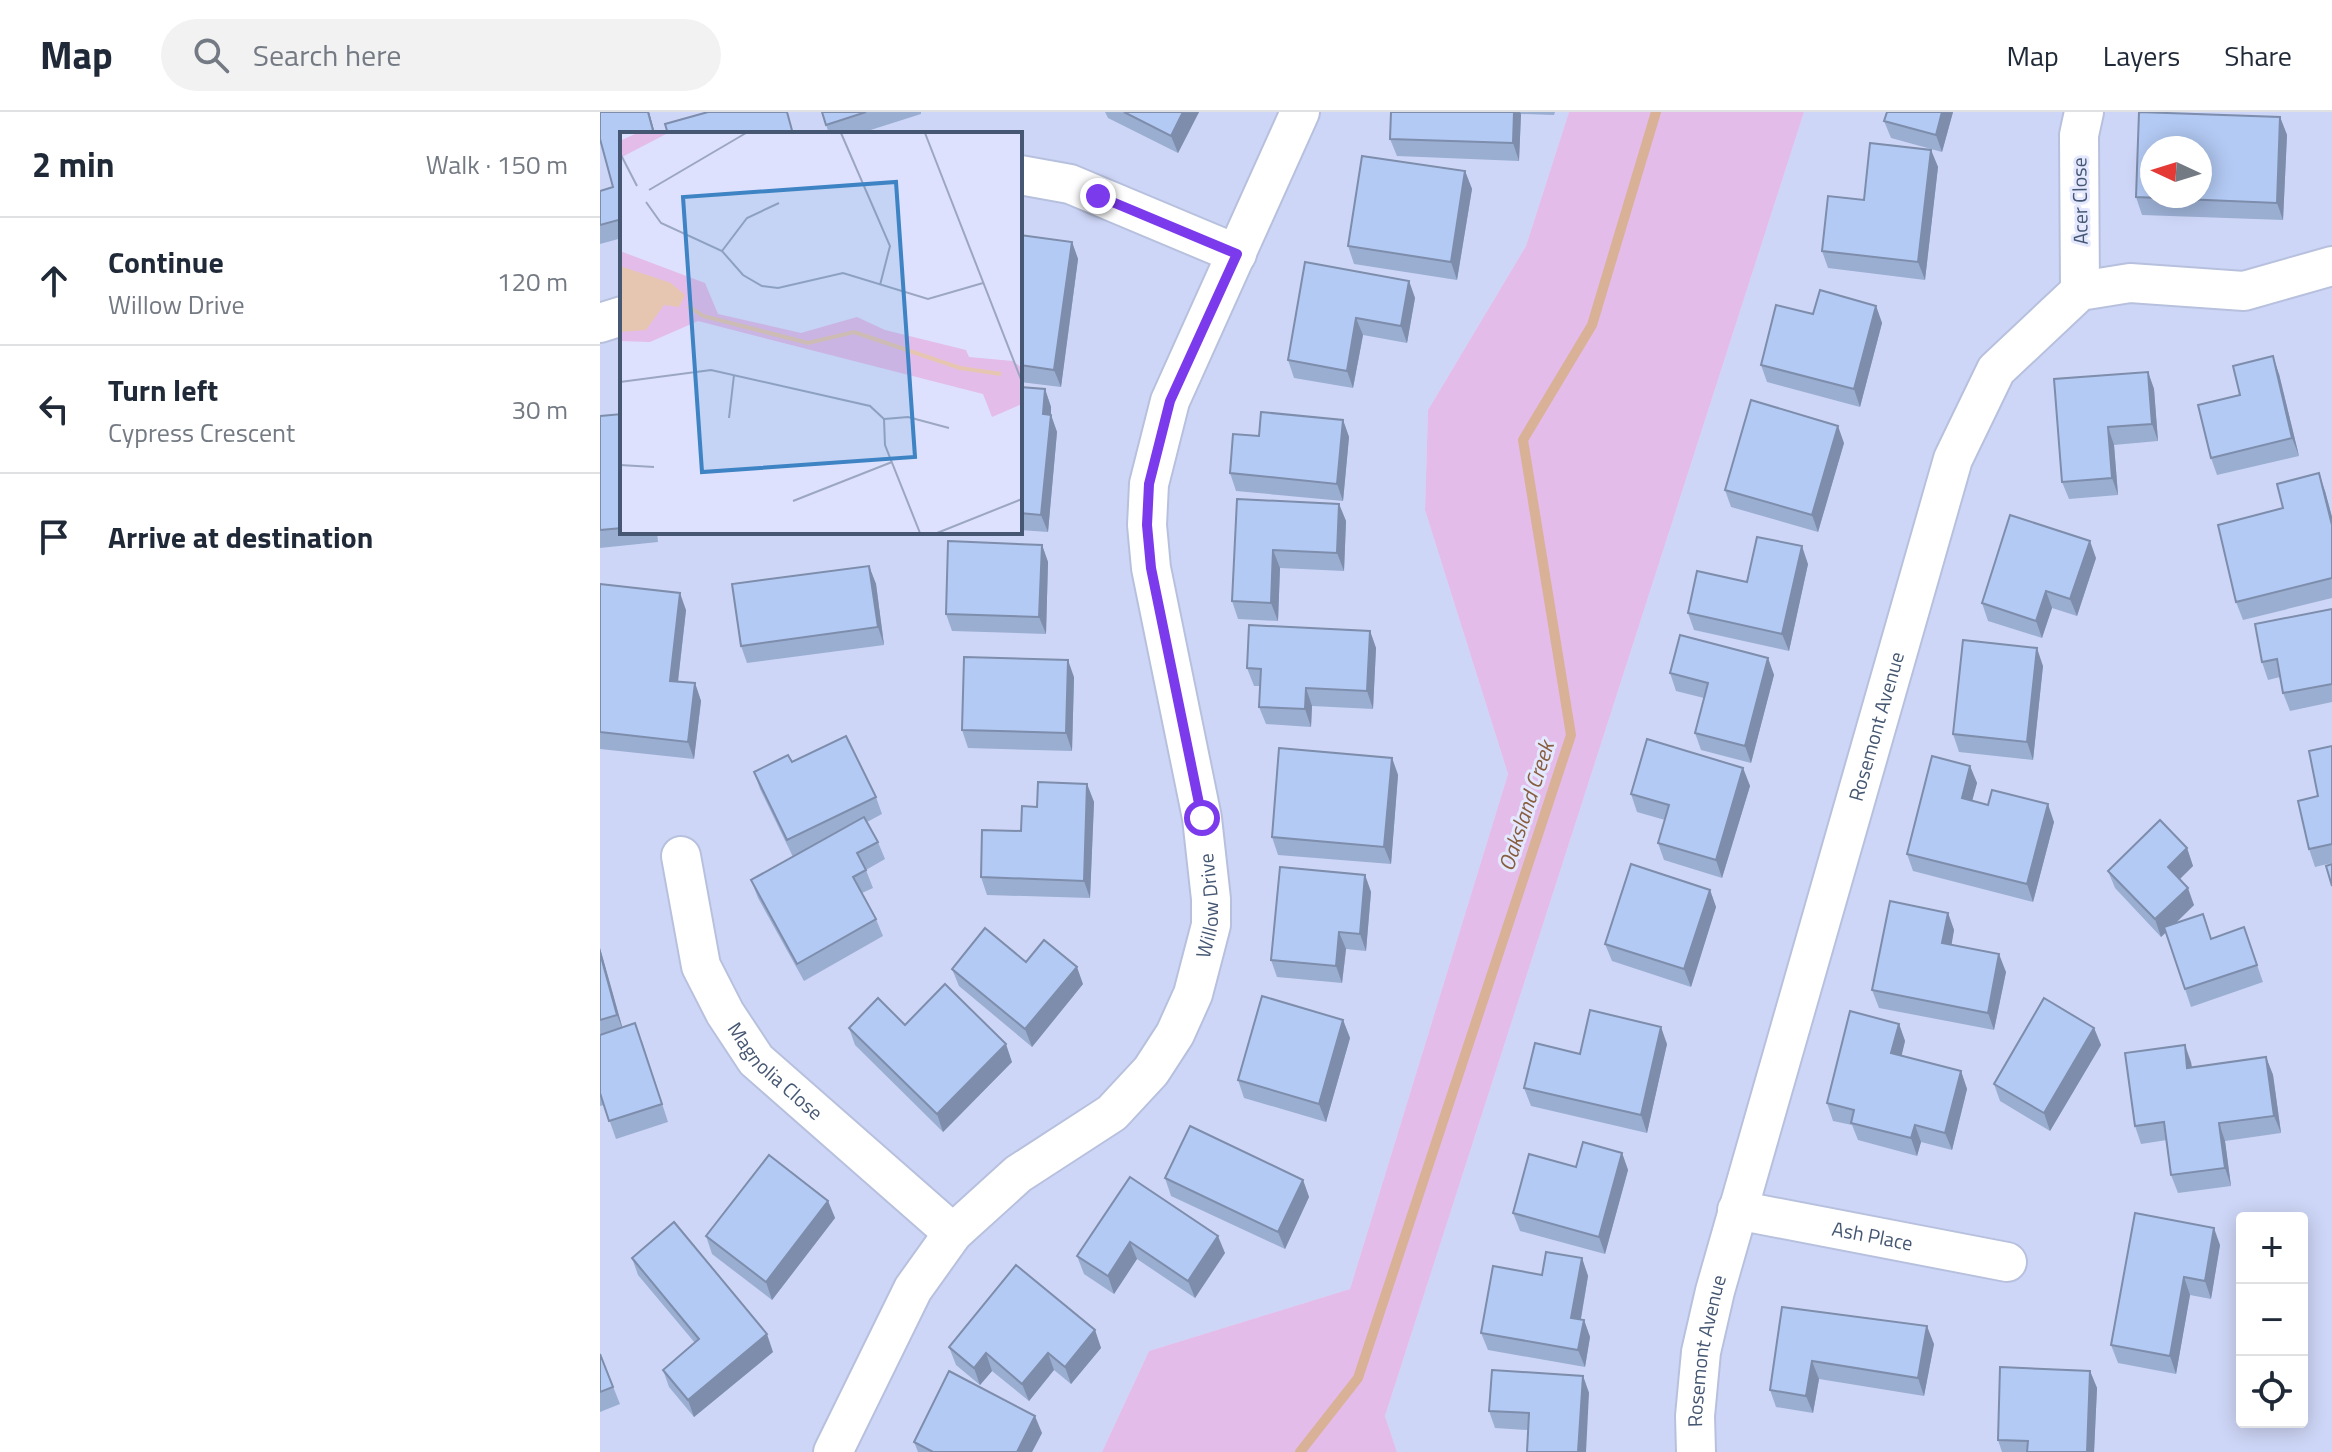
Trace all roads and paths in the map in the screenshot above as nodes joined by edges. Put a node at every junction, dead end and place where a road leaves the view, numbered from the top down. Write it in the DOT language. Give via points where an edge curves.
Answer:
graph roads {
  1 [pos="1300,112"];
  2 [pos="2084,112"];
  3 [pos="1022,175"];
  4 [pos="1237,254"];
  5 [pos="2332,266"];
  6 [pos="2080,291"];
  7 [pos="620,317"];
  8 [pos="600,323"];
  9 [pos="681,856"];
  10 [pos="1737,1210"];
  11 [pos="953,1233"];
  12 [pos="2007,1262"];
  13 [pos="833,1452"];
  14 [pos="1696,1452"];
  1 -- 4 [label="street, Willow Drive"];
  2 -- 6 [label="street, Acer Close" via="2079,135"];
  3 -- 4 [label="street" via="1070,184"];
  4 -- 11 [label="street, Willow Drive" via="1170,401 1149,484 1151,568 1202,818 1211,899 1211,925 1193,994 1151,1071 1112,1113 1018,1174"];
  5 -- 6 [label="street" via="2244,291 2130,283"];
  6 -- 10 [label="street, Rosemont Avenue" via="1996,370 1953,459"];
  7 -- 8 [label="street"];
  9 -- 11 [label="street, Magnolia Close" via="701,966 756,1060"];
  10 -- 12 [label="street, Ash Place"];
  10 -- 14 [label="street, Rosemont Avenue" via="1701,1352"];
  11 -- 13 [label="street, Willow Drive" via="913,1289"];
}
